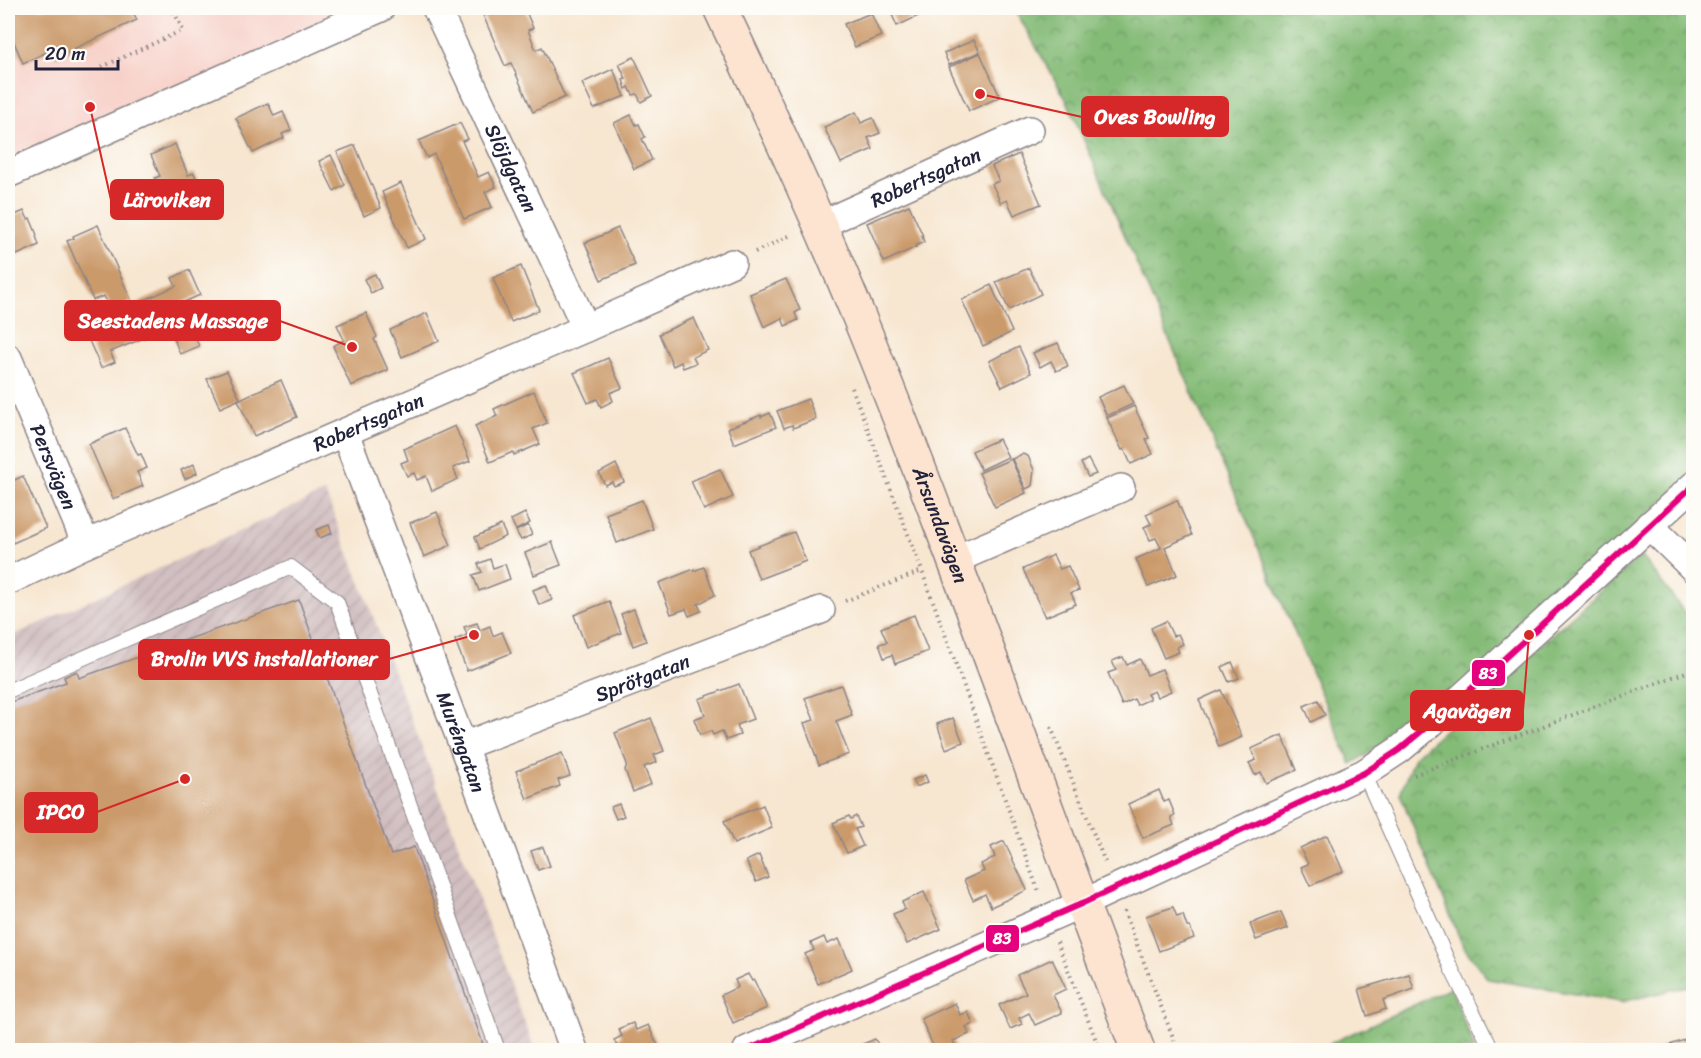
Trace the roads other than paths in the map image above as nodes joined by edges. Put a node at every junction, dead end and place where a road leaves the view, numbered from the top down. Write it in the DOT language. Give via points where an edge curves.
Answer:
graph roads {
  1 [pos="381,8"];
  2 [pos="436,8"];
  3 [pos="720,8"];
  4 [pos="1030,130"];
  5 [pos="8,174"];
  6 [pos="803,235"];
  7 [pos="732,263"];
  8 [pos="586,328"];
  9 [pos="8,358"];
  10 [pos="345,433"];
  11 [pos="1694,485"];
  12 [pos="1121,488"];
  13 [pos="1649,525"];
  14 [pos="86,544"];
  15 [pos="954,560"];
  16 [pos="1694,570"];
  17 [pos="8,581"];
  18 [pos="821,610"];
  19 [pos="8,691"];
  20 [pos="464,746"];
  21 [pos="1368,782"];
  22 [pos="1081,904"];
  23 [pos="498,1050"];
  24 [pos="574,1050"];
  25 [pos="747,1050"];
  26 [pos="1138,1050"];
  27 [pos="1492,1050"];
  1 -- 5 [label="street"];
  2 -- 8 [label="street, Slöjdgatan"];
  3 -- 6 [label="main road, Årsundavägen"];
  4 -- 6 [label="street, Robertsgatan"];
  6 -- 15 [label="main road, Årsundavägen" via="859,318"];
  7 -- 8 [label="street, Robertsgatan"];
  8 -- 10 [label="street, Robertsgatan"];
  9 -- 14 [label="street, Persvägen"];
  10 -- 14 [label="street, Robertsgatan"];
  10 -- 20 [label="street, Muréngatan"];
  11 -- 13 [label="street"];
  12 -- 15 [label="street"];
  13 -- 16 [label="street"];
  13 -- 21 [label="street"];
  14 -- 17 [label="street, Robertsgatan"];
  15 -- 22 [label="main road, Årsundavägen"];
  18 -- 20 [label="street, Sprötgatan"];
  19 -- 23 [label="lane" via="291,567 337,602"];
  20 -- 24 [label="street, Muréngatan"];
  21 -- 22 [label="street"];
  21 -- 27 [label="lane"];
  22 -- 25 [label="street"];
  22 -- 26 [label="main road, Årsundavägen"];
}
